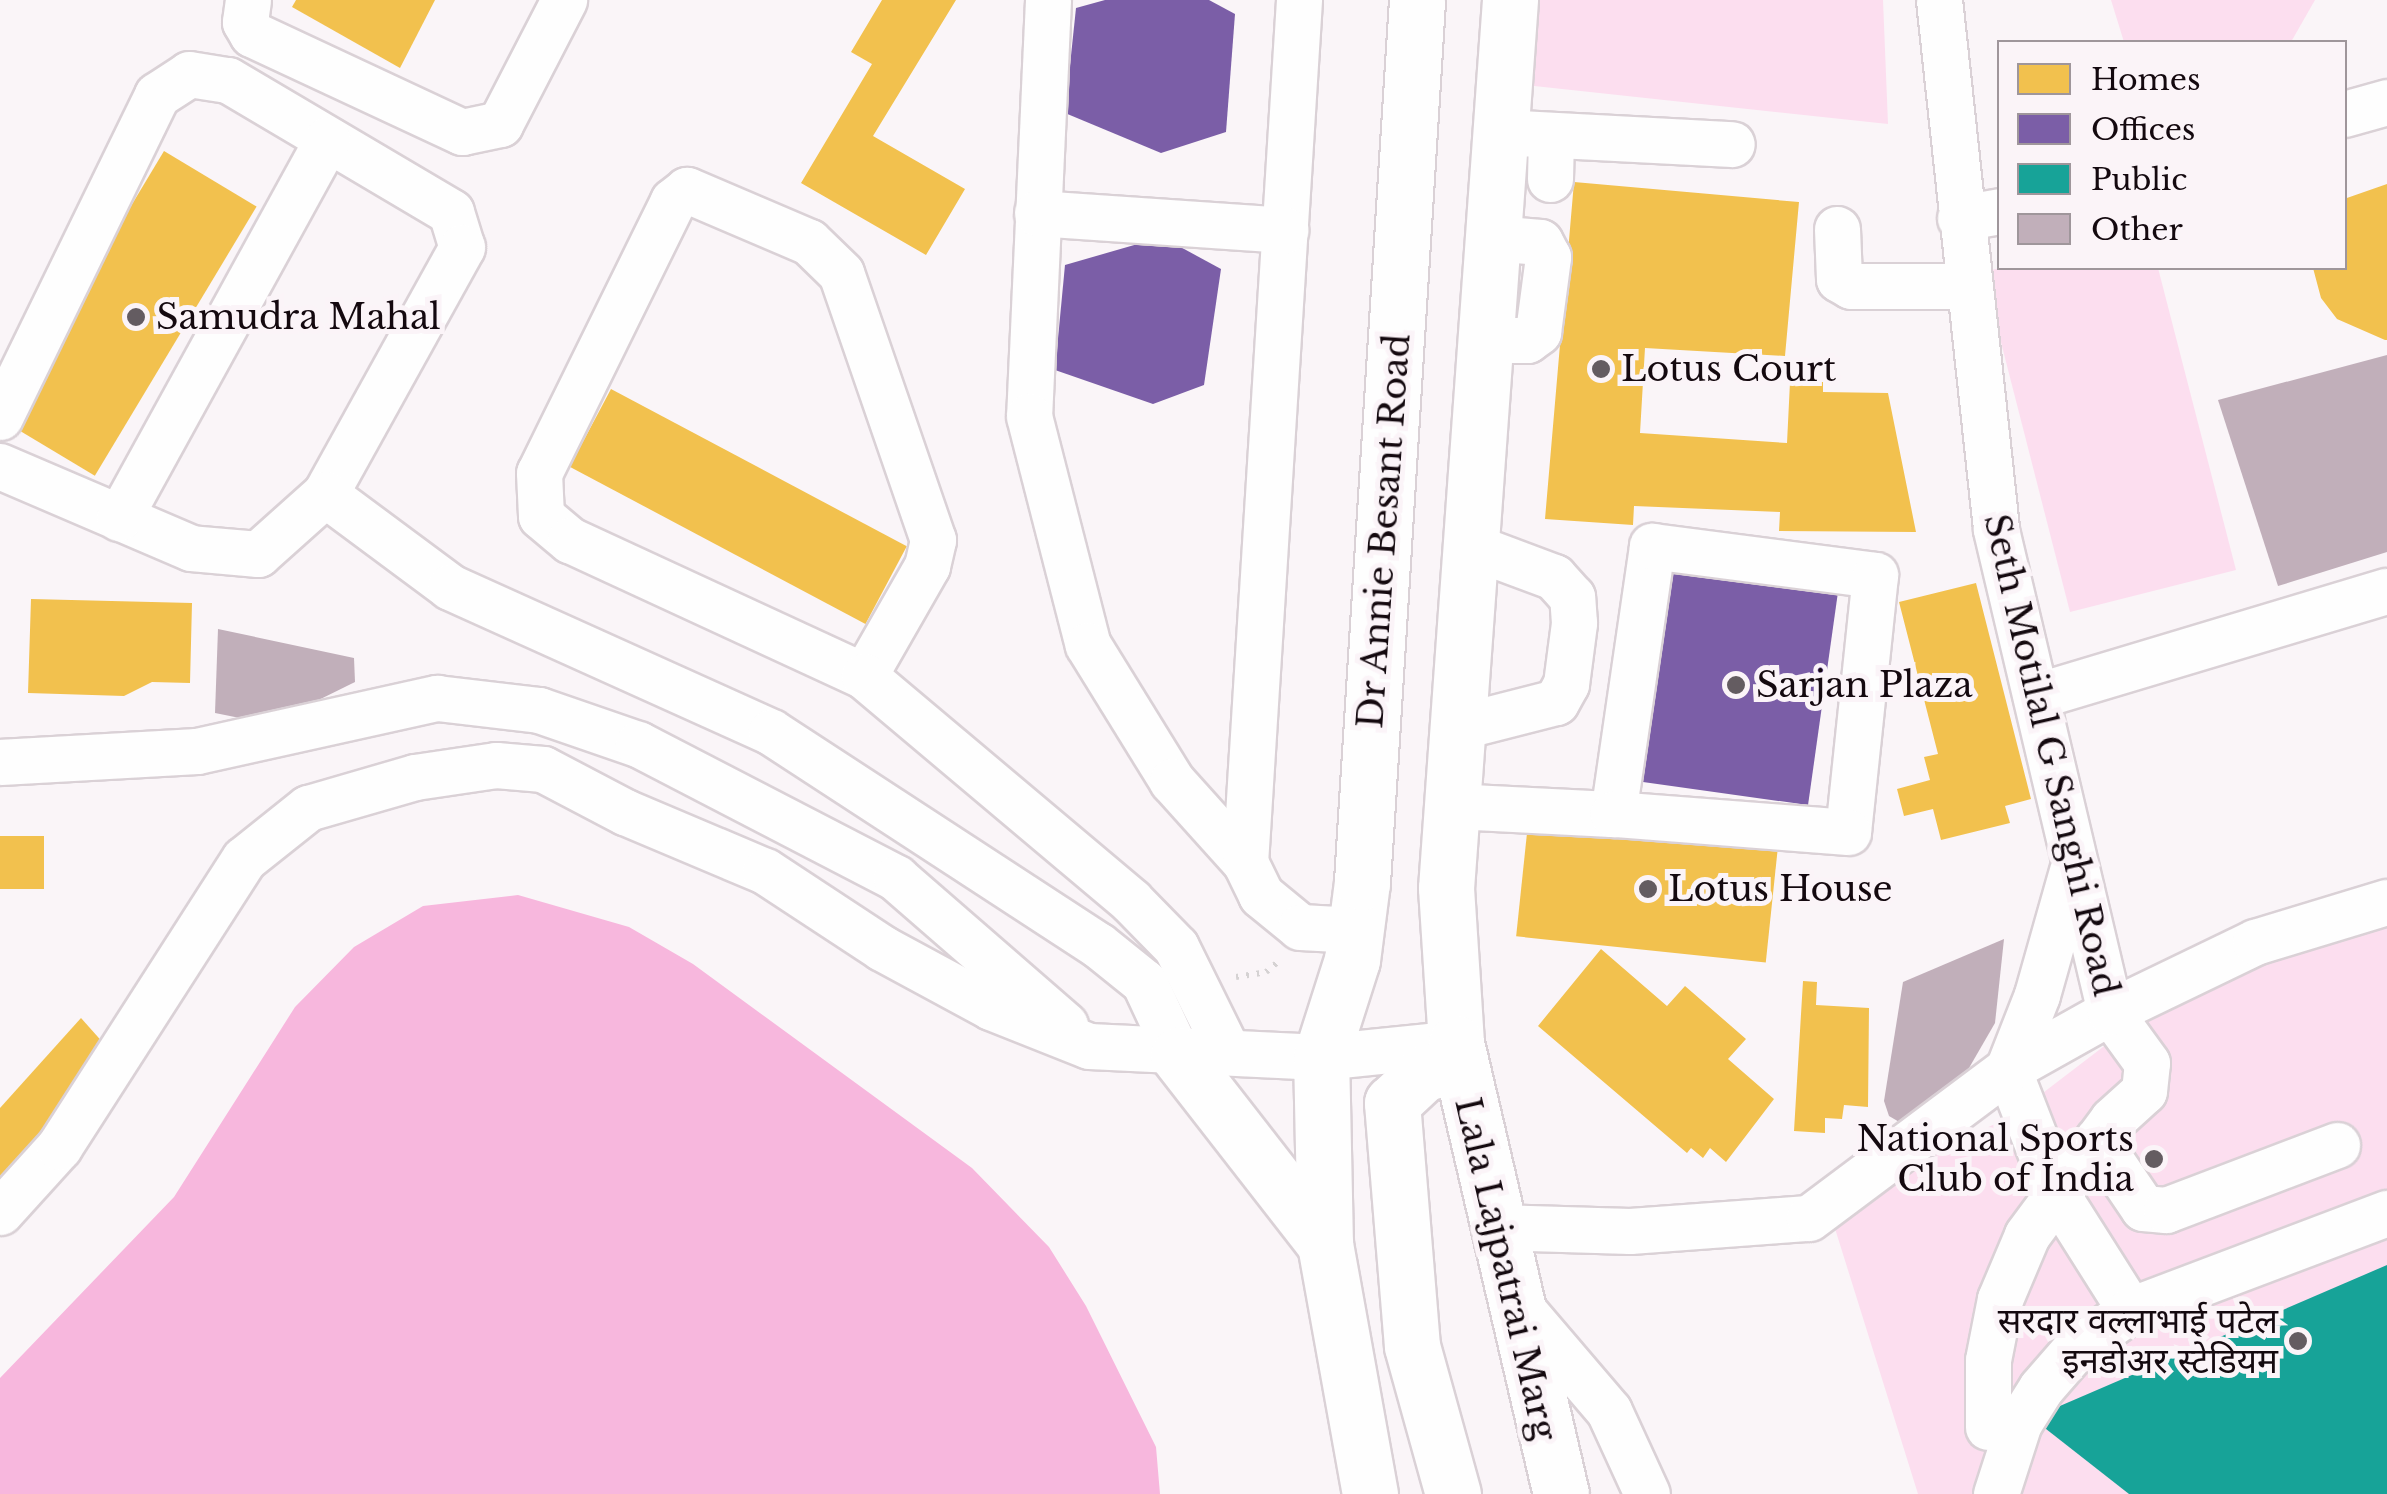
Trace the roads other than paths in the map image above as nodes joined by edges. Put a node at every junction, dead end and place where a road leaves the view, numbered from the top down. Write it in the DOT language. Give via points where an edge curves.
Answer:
graph roads {
  1 [pos="248,0"];
  2 [pos="564,0"];
  3 [pos="1048,0"];
  4 [pos="1299,0"];
  5 [pos="1417,0"];
  6 [pos="1510,0"];
  7 [pos="1939,0"];
  8 [pos="2387,102"];
  9 [pos="2347,113"];
  10 [pos="1526,133"];
  11 [pos="327,138"];
  12 [pos="1732,144"];
  13 [pos="1550,179"];
  14 [pos="1037,213"];
  15 [pos="1980,214"];
  16 [pos="1837,229"];
  17 [pos="1284,230"];
  18 [pos="1967,286"];
  19 [pos="0,418"];
  20 [pos="0,466"];
  21 [pos="324,494"];
  22 [pos="119,518"];
  23 [pos="1471,546"];
  24 [pos="2387,592"];
  25 [pos="864,676"];
  26 [pos="2036,696"];
  27 [pos="1458,727"];
  28 [pos="0,762"];
  29 [pos="1452,806"];
  30 [pos="1613,814"];
  31 [pos="2074,860"];
  32 [pos="1245,862"];
  33 [pos="2387,902"];
  34 [pos="1356,930"];
  35 [pos="2110,1012"];
  36 [pos="1090,1046"];
  37 [pos="1203,1054"];
  38 [pos="1458,1054"];
  39 [pos="1320,1058"];
  40 [pos="2008,1070"];
  41 [pos="2097,1140"];
  42 [pos="2338,1145"];
  43 [pos="2056,1193"];
  44 [pos="0,1212"];
  45 [pos="2387,1213"];
  46 [pos="1495,1228"];
  47 [pos="1325,1244"];
  48 [pos="1511,1296"];
  49 [pos="2130,1310"];
  50 [pos="1988,1427"];
  51 [pos="1370,1494"];
  52 [pos="1453,1494"];
  53 [pos="1561,1494"];
  54 [pos="1647,1494"];
  55 [pos="1996,1494"];
  1 -- 2 [label="street" via="245,22 252,34 462,132 500,124"];
  3 -- 14 [label="street"];
  4 -- 17 [label="street"];
  5 -- 34 [label="main road, Dr Annie Besant Road"];
  6 -- 10 [label="main road"];
  7 -- 15 [label="street, Seth Motilal G Sanghi Road"];
  8 -- 9 [label="street"];
  10 -- 12 [label="street"];
  10 -- 13 [label="street"];
  10 -- 23 [label="main road" via="1493,238"];
  11 -- 19 [label="street" via="228,80 190,74 156,95"];
  11 -- 21 [label="street" via="451,212 462,247"];
  11 -- 22 [label="street"];
  14 -- 17 [label="street"];
  14 -- 32 [label="street" via="1029,416 1088,645 1172,781"];
  15 -- 18 [label="street, Seth Motilal G Sanghi Road"];
  16 -- 18 [label="street" via="1838,279 1850,286"];
  17 -- 32 [label="street"];
  18 -- 26 [label="street, Seth Motilal G Sanghi Road" via="1996,528"];
  20 -- 22 [label="street"];
  21 -- 22 [label="street" via="258,554 191,548"];
  21 -- 37 [label="street" via="450,588 771,732 1098,945 1144,982"];
  23 -- 27 [label="main road"];
  23 -- 27 [label="street" via="1554,578 1572,598 1574,623 1566,684 1556,702"];
  24 -- 26 [label="street"];
  25 -- 25 [label="street" via="570,540 541,516 539,473 673,201 687,190 809,242 840,273 933,540 927,566"];
  25 -- 37 [label="street" via="1176,947"];
  26 -- 31 [label="street, Seth Motilal G Sanghi Road"];
  27 -- 29 [label="main road"];
  28 -- 36 [label="street" via="197,751 437,698 539,710 638,744 896,878"];
  29 -- 30 [label="street"];
  29 -- 38 [label="main road" via="1446,888"];
  30 -- 30 [label="street" via="1652,546 1875,576 1848,832"];
  31 -- 35 [label="street, Seth Motilal G Sanghi Road"];
  31 -- 40 [label="street" via="2038,995"];
  32 -- 34 [label="street" via="1260,896 1300,927"];
  33 -- 35 [label="street" via="2255,942"];
  34 -- 39 [label="main road, Dr Annie Besant Road"];
  35 -- 40 [label="street, Seth Motilal G Sanghi Road"];
  35 -- 41 [label="street" via="2147,1064 2147,1078 2144,1091"];
  36 -- 37 [label="street"];
  36 -- 44 [label="street" via="991,1007 882,948 766,871 624,812 543,769 496,765 447,772 308,808 244,859 59,1147"];
  37 -- 39 [label="street"];
  37 -- 47 [label="main road"];
  38 -- 39 [label="street"];
  38 -- 46 [label="main road, Lala Lajpatrai Marg"];
  38 -- 52 [label="main road" via="1392,1103 1412,1346"];
  39 -- 47 [label="main road"];
  40 -- 43 [label="street"];
  40 -- 46 [label="street, Seth Motilal G Sanghi Road" via="1810,1218 1630,1231"];
  41 -- 42 [label="street" via="2143,1208 2166,1210"];
  41 -- 43 [label="street"];
  43 -- 49 [label="street"];
  43 -- 50 [label="street" via="2027,1235 2000,1298 1988,1360"];
  45 -- 49 [label="street"];
  46 -- 48 [label="main road, Lala Lajpatrai Marg"];
  47 -- 51 [label="main road"];
  48 -- 53 [label="main road, Lala Lajpatrai Marg"];
  48 -- 54 [label="street" via="1608,1411"];
  49 -- 55 [label="street" via="2074,1350 2041,1388 2019,1423"];
}
